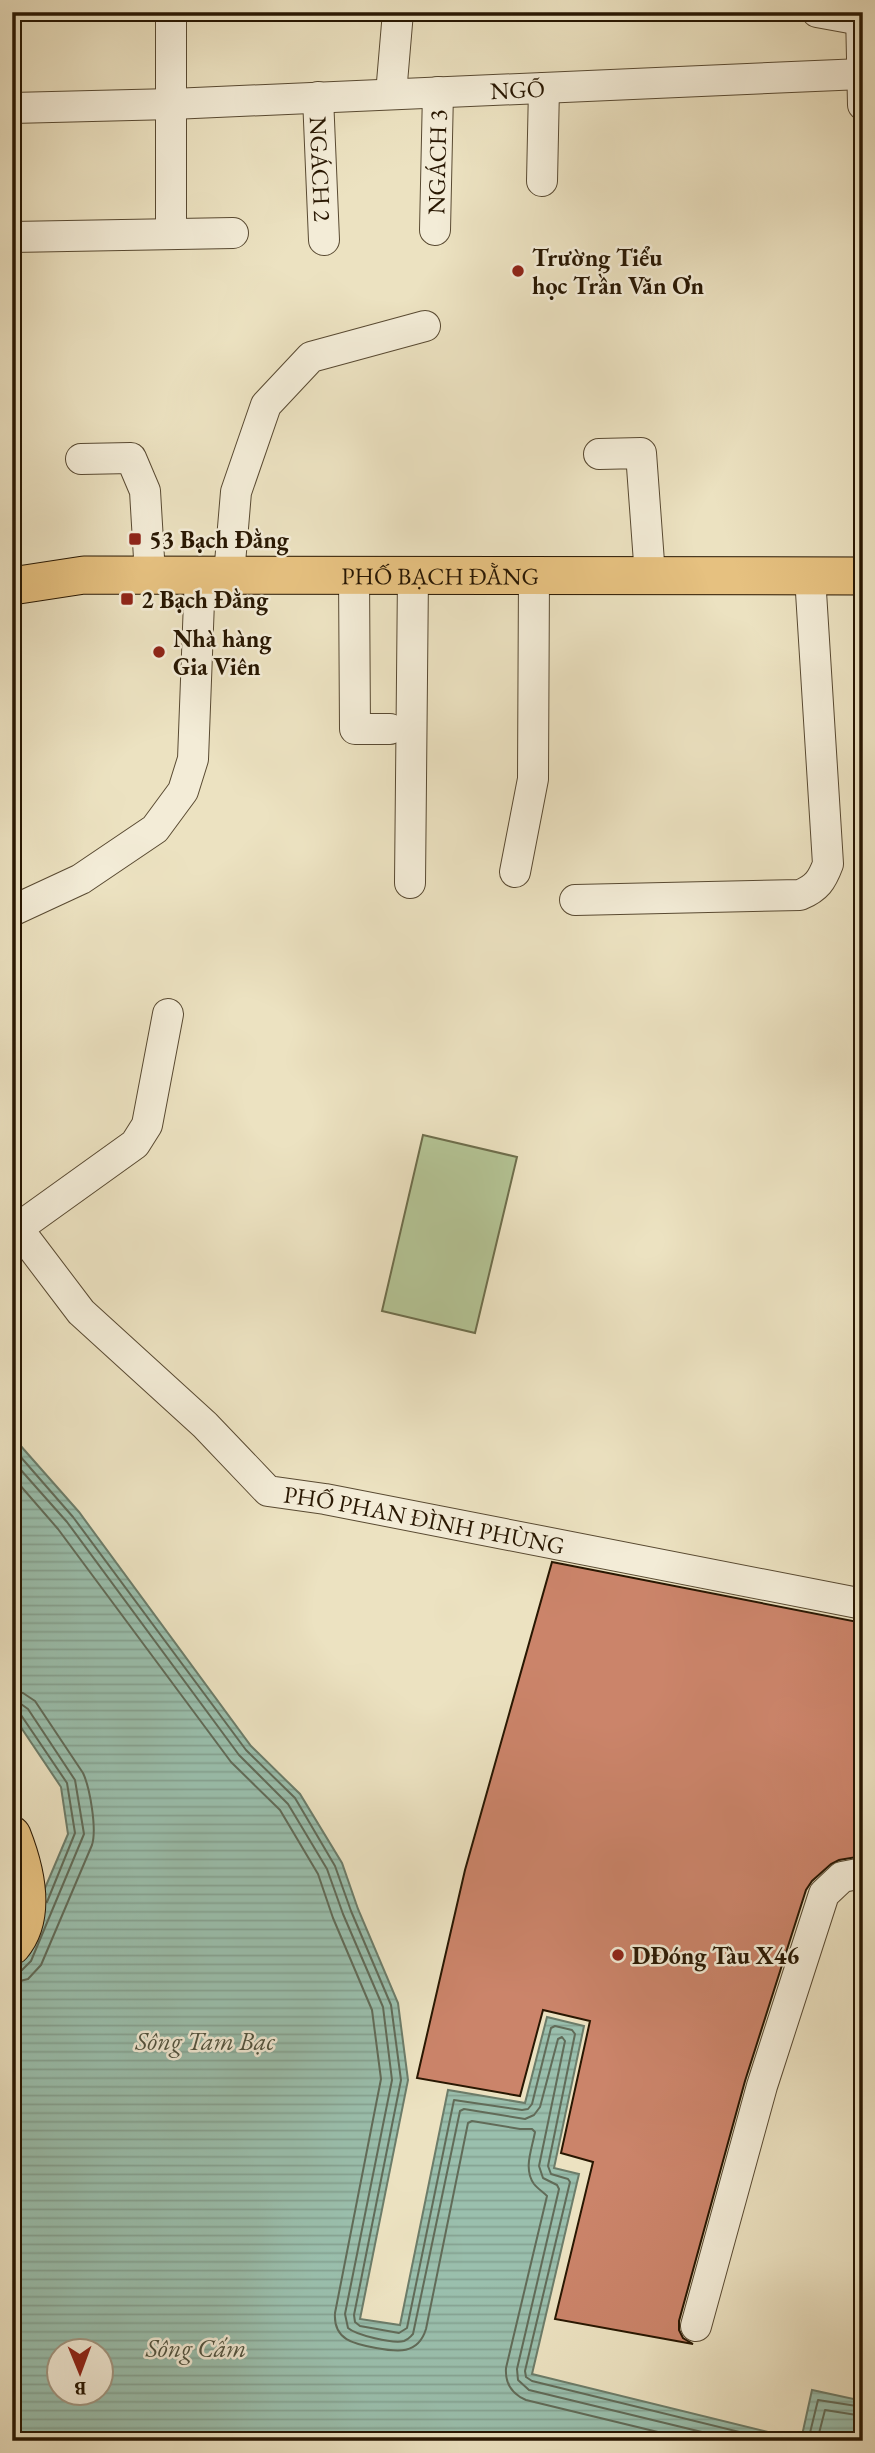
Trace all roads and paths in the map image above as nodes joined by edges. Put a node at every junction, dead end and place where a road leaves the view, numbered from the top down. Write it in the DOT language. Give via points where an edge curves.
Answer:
graph roads {
  1 [pos="171,12"];
  2 [pos="398,12"];
  3 [pos="817,12"];
  4 [pos="861,16"];
  5 [pos="862,74"];
  6 [pos="544,88"];
  7 [pos="438,92"];
  8 [pos="391,94"];
  9 [pos="318,97"];
  10 [pos="172,104"];
  11 [pos="863,105"];
  12 [pos="12,108"];
  13 [pos="542,181"];
  14 [pos="435,230"];
  15 [pos="233,233"];
  16 [pos="171,234"];
  17 [pos="12,237"];
  18 [pos="324,240"];
  19 [pos="425,326"];
  20 [pos="599,454"];
  21 [pos="81,459"];
  22 [pos="150,575"];
  23 [pos="214,575"];
  24 [pos="354,575"];
  25 [pos="413,575"];
  26 [pos="534,575"];
  27 [pos="650,576"];
  28 [pos="810,576"];
  29 [pos="863,576"];
  30 [pos="14,586"];
  31 [pos="390,729"];
  32 [pos="515,872"];
  33 [pos="410,883"];
  34 [pos="575,901"];
  35 [pos="12,911"];
  36 [pos="168,1014"];
  37 [pos="15,1225"];
  38 [pos="863,1604"];
  39 [pos="12,1835"];
  40 [pos="863,1873"];
  41 [pos="19,1897"];
  42 [pos="12,1946"];
  43 [pos="696,2326"];
  1 -- 10 [label="street"];
  2 -- 8 [label="street"];
  3 -- 4 [label="street"];
  4 -- 5 [label="street"];
  5 -- 6 [label="street, NGÕ"];
  5 -- 11 [label="street"];
  6 -- 7 [label="street, NGÕ"];
  6 -- 13 [label="street"];
  7 -- 8 [label="street, NGÕ"];
  7 -- 14 [label="street, NGÁCH 3"];
  8 -- 9 [label="street, NGÕ"];
  9 -- 10 [label="street, NGÕ"];
  9 -- 18 [label="street, NGÁCH 2"];
  10 -- 12 [label="street, NGÕ"];
  10 -- 16 [label="street"];
  15 -- 16 [label="street"];
  16 -- 17 [label="street"];
  19 -- 23 [label="street" via="311,357 267,405 236,492"];
  20 -- 27 [label="street" via="641,453"];
  21 -- 22 [label="street" via="131,458 145,491"];
  22 -- 23 [label="main road, PHỐ BẠCH ĐẰNG"];
  22 -- 30 [label="main road, PHỐ BẠCH ĐẰNG" via="84,575"];
  23 -- 24 [label="main road, PHỐ BẠCH ĐẰNG"];
  23 -- 35 [label="street" via="194,760 183,791 155,829 81,879"];
  24 -- 25 [label="main road, PHỐ BẠCH ĐẰNG"];
  24 -- 31 [label="street" via="355,729"];
  25 -- 26 [label="main road, PHỐ BẠCH ĐẰNG"];
  25 -- 33 [label="street"];
  26 -- 27 [label="main road, PHỐ BẠCH ĐẰNG"];
  26 -- 32 [label="street" via="533,779"];
  27 -- 28 [label="main road, PHỐ BẠCH ĐẰNG"];
  28 -- 29 [label="main road, PHỐ BẠCH ĐẰNG"];
  28 -- 34 [label="street" via="828,864 823,878 800,895"];
  36 -- 37 [label="street" via="143,1135"];
  37 -- 38 [label="street, PHỐ PHAN ĐÌNH PHÙNG" via="81,1311 205,1425 268,1491"];
  39 -- 41 [label="main road"];
  40 -- 43 [label="street" via="842,1877 824,1894 762,2086"];
  41 -- 42 [label="main road" via="26,1914"];
}
